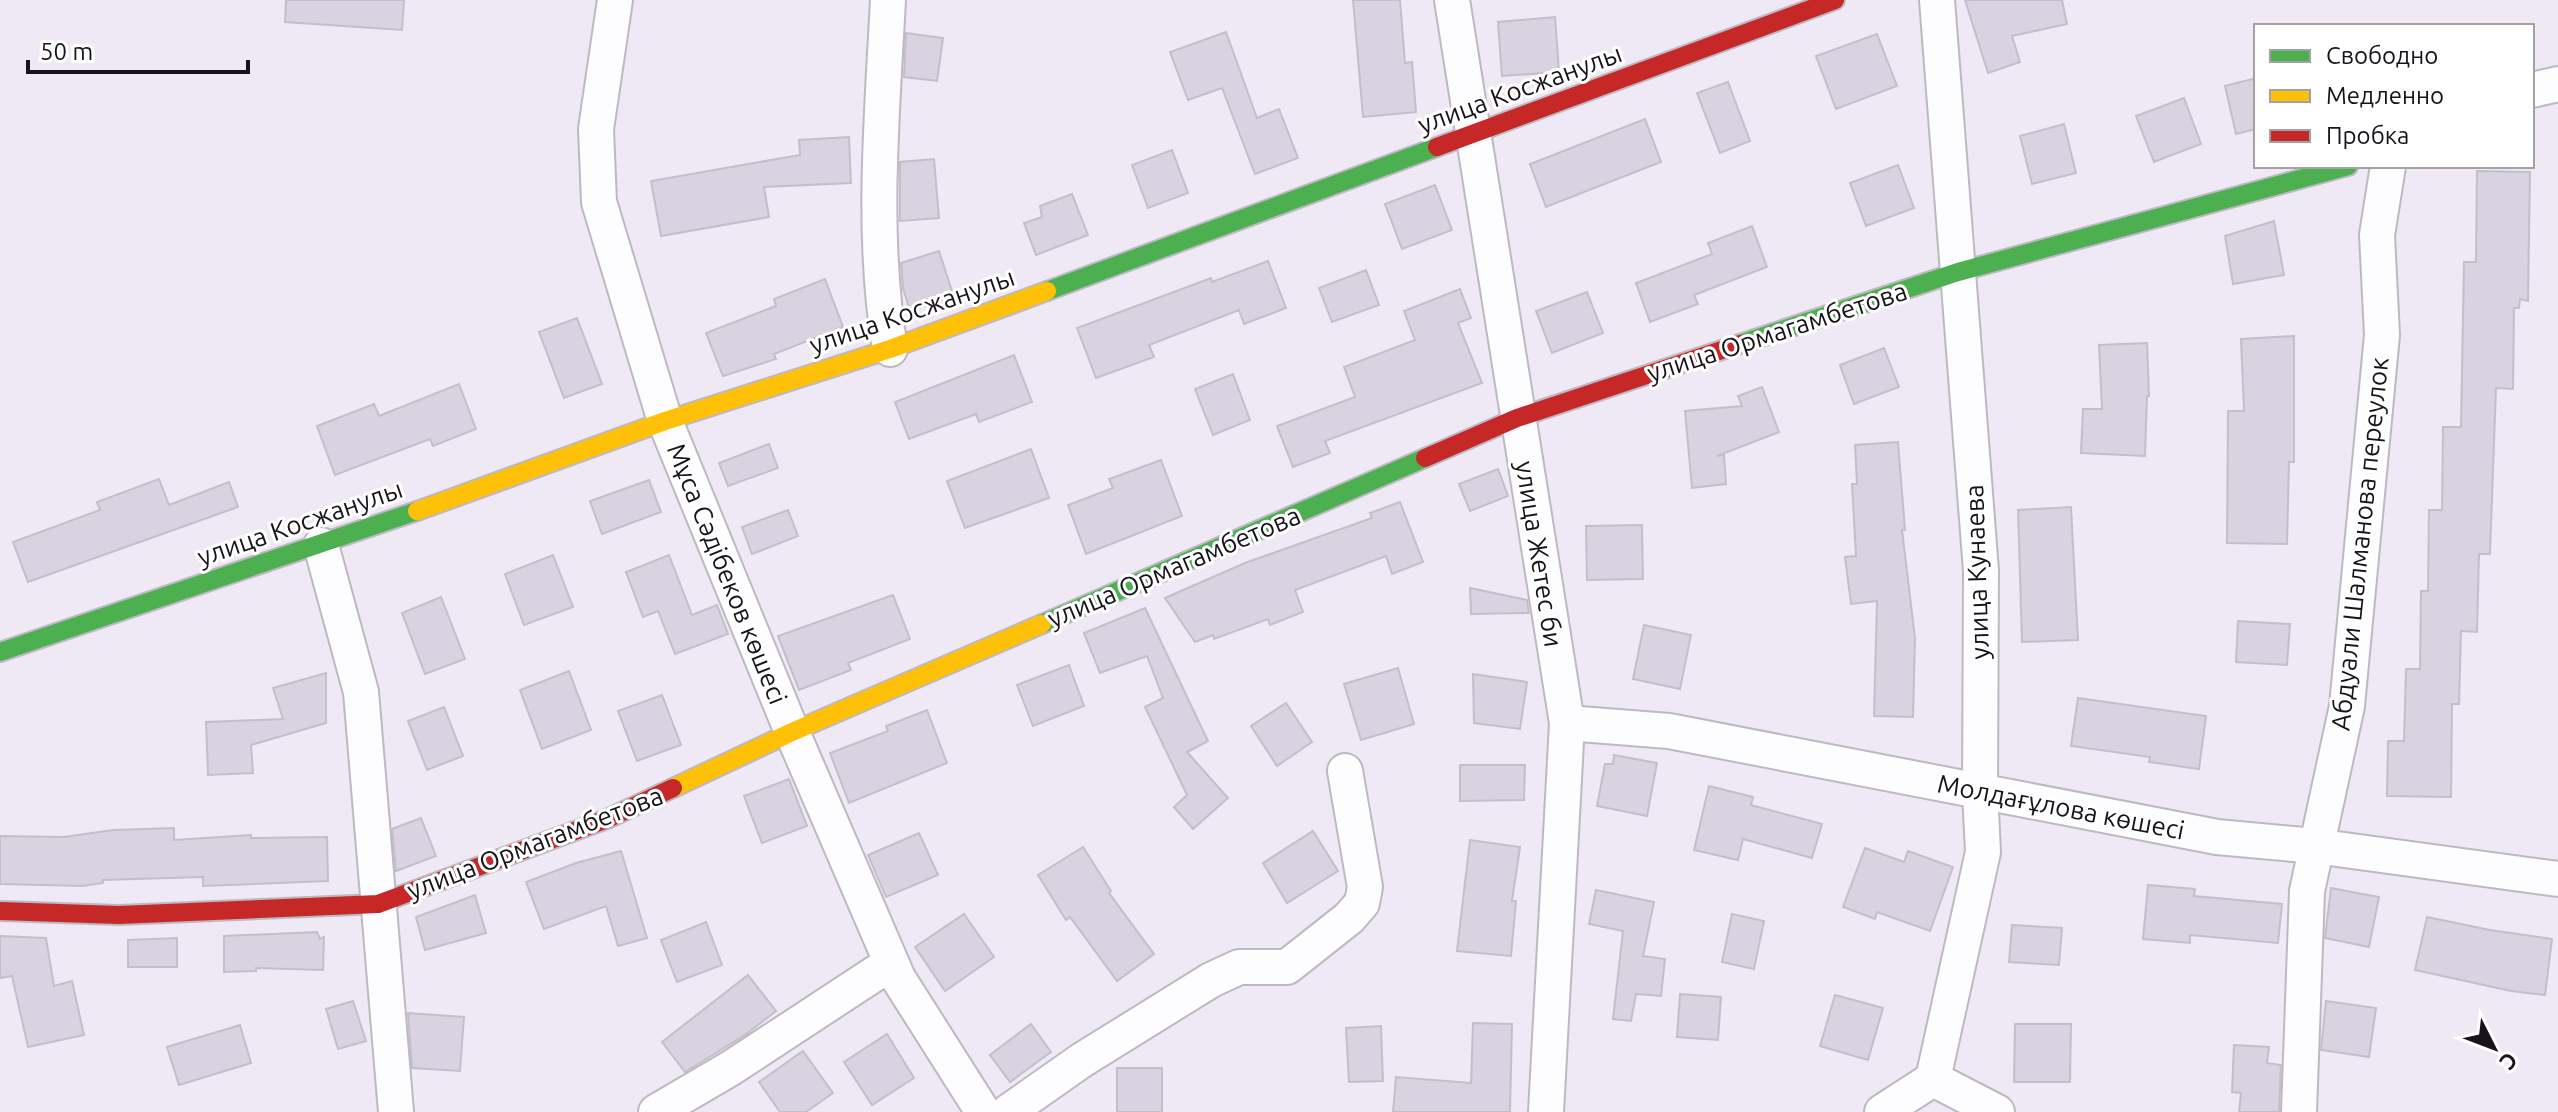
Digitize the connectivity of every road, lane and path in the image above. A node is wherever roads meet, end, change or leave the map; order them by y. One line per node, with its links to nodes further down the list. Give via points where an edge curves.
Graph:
1 (615, 0): 14 (street, Мұса Сәдібеков көшесі, via 596,129 599,202)
2 (888, 0): 12 (street, via 880,156 883,303)
3 (1452, 0): 8 (street, улица Жетес би)
4 (1835, 0): 8 (street, улица Косжанулы)
5 (1937, 0): 11 (street, улица Кунаева)
6 (2558, 84): 7 (street)
7 (2534, 90)
8 (1472, 135): 12 (street, улица Косжанулы); 13 (street, улица Жетес би)
9 (2341, 168): 11 (street, улица Ормагамбетова)
10 (2388, 168): 21 (street, Абдуали Шалманова переулок, via 2377,235 2382,335 2347,706)
11 (1958, 272): 13 (street, улица Ормагамбетова); 20 (street, улица Кунаева, via 1981,571)
12 (890, 349): 14 (street, улица Косжанулы)
13 (1517, 418): 17 (street, улица Жетес би); 18 (street, улица Ормагамбетова)
14 (665, 421): 15 (street, улица Косжанулы); 18 (street, Мұса Сәдібеков көшесі)
15 (321, 545): 16 (street, улица Косжанулы); 23 (street, via 361,692)
16 (0, 652)
17 (1567, 723): 20 (street, Молдағұлова көшесі, via 1669,731); 31 (street, улица Жетес би)
18 (792, 732): 23 (street, улица Ормагамбетова, via 607,819); 25 (street, Мұса Сәдібеков көшесі)
19 (1345, 771): 30 (street, via 1365,887 1362,903 1349,918 1287,967 1239,967 1211,980)
20 (1980, 792): 21 (street, Молдағұлова көшесі, via 2217,837); 26 (street, улица Кунаева, via 1983,852)
21 (2315, 846): 22 (street, Молдағұлова көшесі); 34 (street, Абдуали Шалманова переулок, via 2307,891)
22 (2558, 879)
23 (378, 904): 24 (street, улица Ормагамбетова, via 119,915); 27 (street)
24 (0, 911)
25 (891, 963): 28 (street); 29 (street, Мұса Сәдібеков көшесі)
26 (1933, 1079): 32 (street); 33 (street)
27 (396, 1112)
28 (656, 1112)
29 (983, 1112)
30 (1008, 1112)
31 (1546, 1112)
32 (1882, 1112)
33 (1997, 1112)
34 (2299, 1112)

